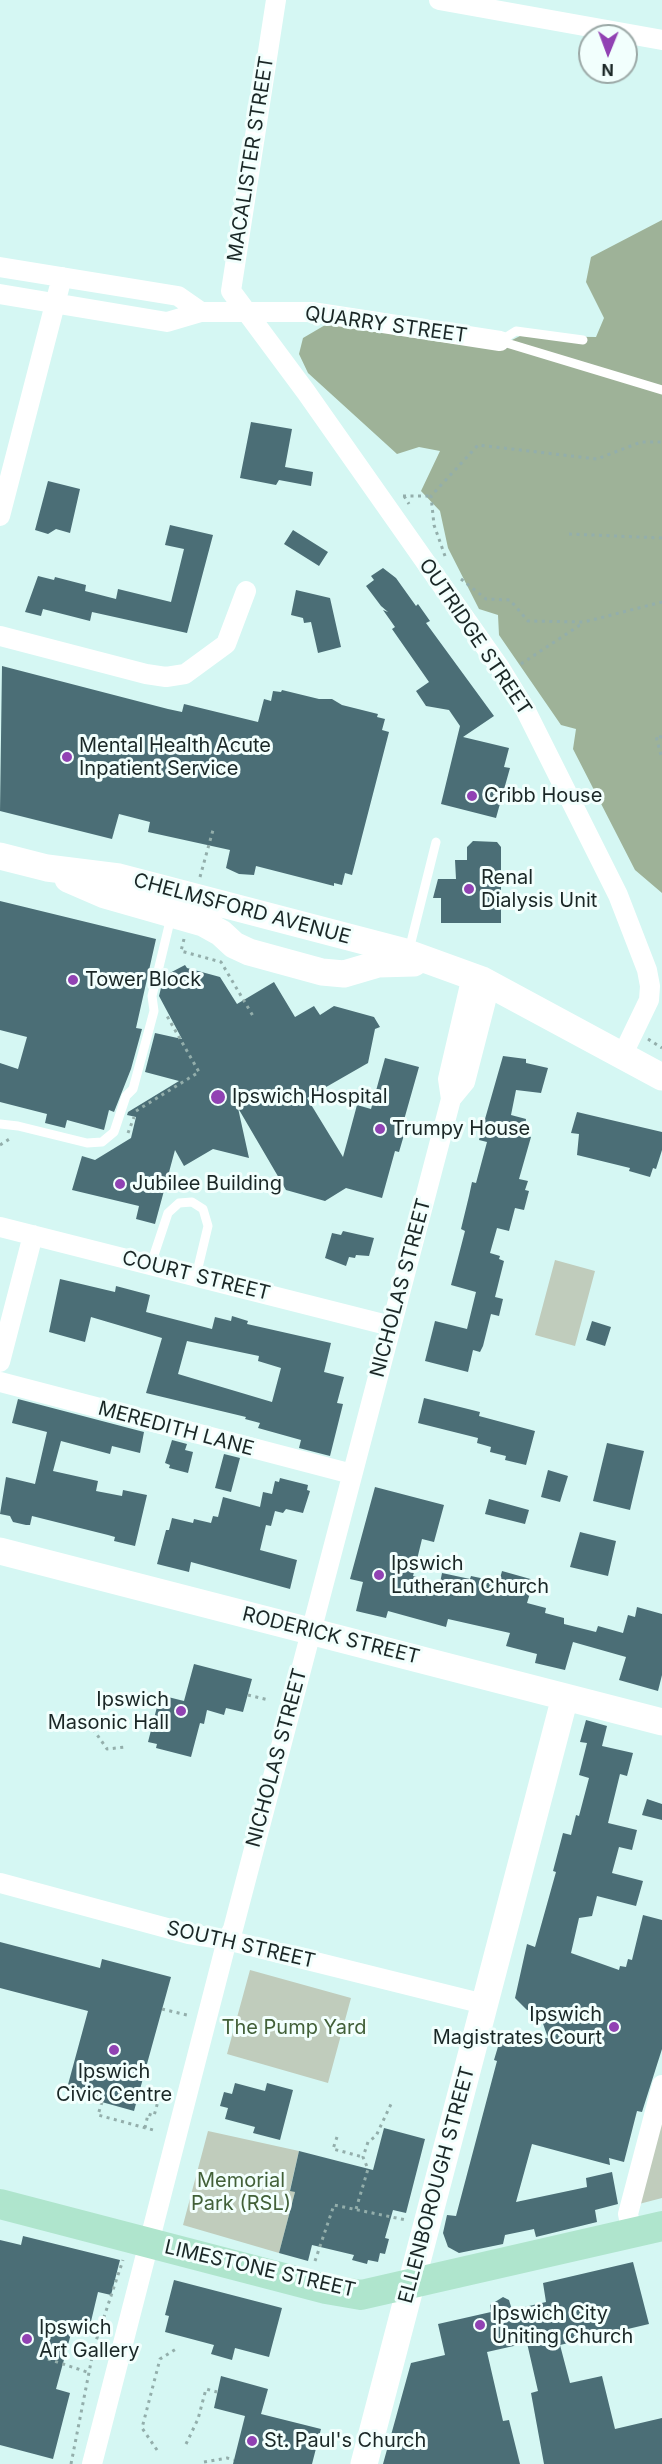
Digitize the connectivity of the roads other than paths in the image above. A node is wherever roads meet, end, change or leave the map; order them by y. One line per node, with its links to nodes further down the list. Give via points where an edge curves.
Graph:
1 (276, 0): 9 (street, MACALISTER STREET, via 231,291)
2 (439, 0): 3 (street)
3 (662, 40)
4 (0, 267): 5 (street, QUARRY STREET)
5 (62, 278): 7 (street); 8 (street, QUARRY STREET, via 178,297)
6 (0, 294): 7 (street, QUARRY STREET)
7 (56, 304): 8 (street, QUARRY STREET, via 167,322); 13 (street)
8 (201, 312): 9 (street, QUARRY STREET)
9 (247, 313): 11 (street, QUARRY STREET, via 312,312); 27 (street, OUTRIDGE STREET, via 513,688 618,894 650,986 647,1006)
10 (583, 340): 11 (lane, via 516,331)
11 (500, 341): 12 (lane)
12 (662, 390)
13 (0, 516)
14 (246, 591): 15 (street, via 226,644 185,674 146,675)
15 (0, 636)
16 (436, 842): 23 (lane)
17 (0, 856): 18 (street, CHELMSFORD AVENUE)
18 (53, 869): 19 (street, CHELMSFORD AVENUE, via 119,877); 20 (street, CHELMSFORD AVENUE, via 95,891)
19 (234, 907): 21 (street, CHELMSFORD AVENUE); 22 (street, via 226,921)
20 (172, 914): 22 (street, CHELMSFORD AVENUE, via 212,927); 29 (lane, via 152,996 154,1011 133,1089 126,1096 114,1132 102,1142 83,1143)
21 (332, 933): 23 (street, CHELMSFORD AVENUE); 25 (street, via 351,954 350,965)
22 (231, 942): 25 (street, CHELMSFORD AVENUE, via 249,952)
23 (408, 954): 24 (street, CHELMSFORD AVENUE)
24 (433, 963): 25 (street, CHELMSFORD AVENUE, via 378,964); 26 (street, CHELMSFORD AVENUE)
25 (341, 974)
26 (481, 981): 27 (street, CHELMSFORD AVENUE); 34 (street, NICHOLAS STREET, via 447,1082 451,1099)
27 (622, 1056): 28 (street, CHELMSFORD AVENUE)
28 (662, 1077)
29 (0, 1124)
30 (0, 1227): 31 (street, COURT STREET)
31 (33, 1235): 32 (street, COURT STREET); 35 (street)
32 (151, 1263): 33 (street, COURT STREET); 33 (lane, via 165,1217 177,1204 192,1202 203,1209 208,1226)
33 (196, 1276): 34 (street, COURT STREET)
34 (391, 1326): 37 (street, NICHOLAS STREET)
35 (0, 1362)
36 (0, 1382): 37 (street, MEREDITH LANE)
37 (352, 1474): 39 (street, NICHOLAS STREET)
38 (0, 1551): 39 (street, RODERICK STREET)
39 (311, 1631): 40 (street, RODERICK STREET); 43 (street, NICHOLAS STREET)
40 (565, 1698): 41 (street, RODERICK STREET); 44 (street, ELLENBOROUGH STREET)
41 (662, 1722)
42 (0, 1883): 43 (street, SOUTH STREET, via 189,1934)
43 (227, 1940): 44 (street, SOUTH STREET); 49 (street, NICHOLAS STREET)
44 (484, 2004): 50 (street, ELLENBOROUGH STREET)
45 (662, 2085): 48 (street, via 628,2214)
46 (0, 2204): 49 (main road, LIMESTONE STREET)
47 (662, 2226): 48 (main road, LIMESTONE STREET)
48 (632, 2233): 50 (main road, LIMESTONE STREET)
49 (136, 2249): 50 (main road, LIMESTONE STREET, via 361,2295); 51 (street, NICHOLAS STREET)
50 (411, 2286): 52 (street, ELLENBOROUGH STREET)
51 (92, 2464)
52 (364, 2464)

